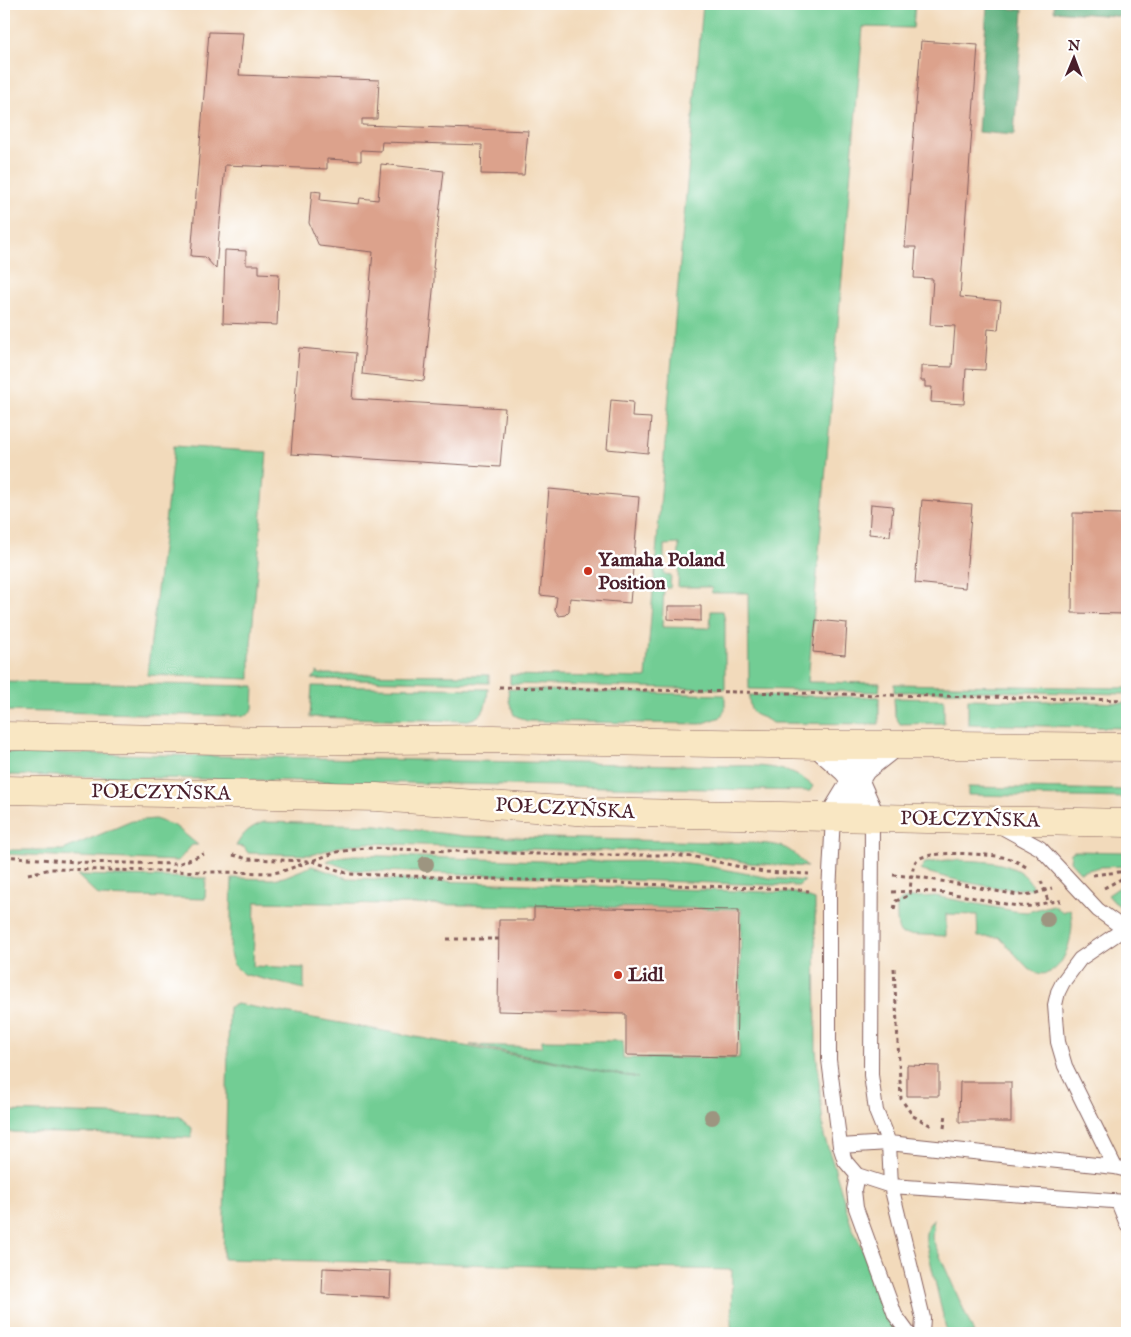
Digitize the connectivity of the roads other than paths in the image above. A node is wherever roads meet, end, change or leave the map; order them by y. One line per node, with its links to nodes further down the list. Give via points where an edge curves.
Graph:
1 (4, 736): 2 (main road)
2 (819, 745): 3 (main road); 5 (street)
3 (892, 745): 4 (main road); 5 (street, via 863,768)
4 (1127, 747)
5 (854, 780): 7 (street); 8 (street)
6 (4, 790): 7 (main road, POŁCZYŃSKA, via 376,797 590,812)
7 (833, 817): 8 (main road, POŁCZYŃSKA); 13 (lane, via 829,883 829,1060)
8 (872, 818): 9 (main road, POŁCZYŃSKA); 12 (lane, via 871,1075 876,1111)
9 (989, 821): 10 (main road, POŁCZYŃSKA); 11 (lane, via 1040,848 1098,910)
10 (1127, 823)
11 (1126, 930): 14 (lane, via 1080,959 1063,982 1055,1005 1058,1042 1065,1066)
12 (889, 1143): 13 (lane); 14 (lane); 16 (lane)
13 (840, 1146): 15 (lane, via 845,1160)
14 (1121, 1168)
15 (857, 1175): 16 (lane); 19 (lane, via 854,1190 856,1208 895,1315)
16 (891, 1186): 17 (lane); 20 (lane, via 923,1318)
17 (1123, 1202): 18 (lane)
18 (1127, 1224)
19 (908, 1333)
20 (922, 1333)

